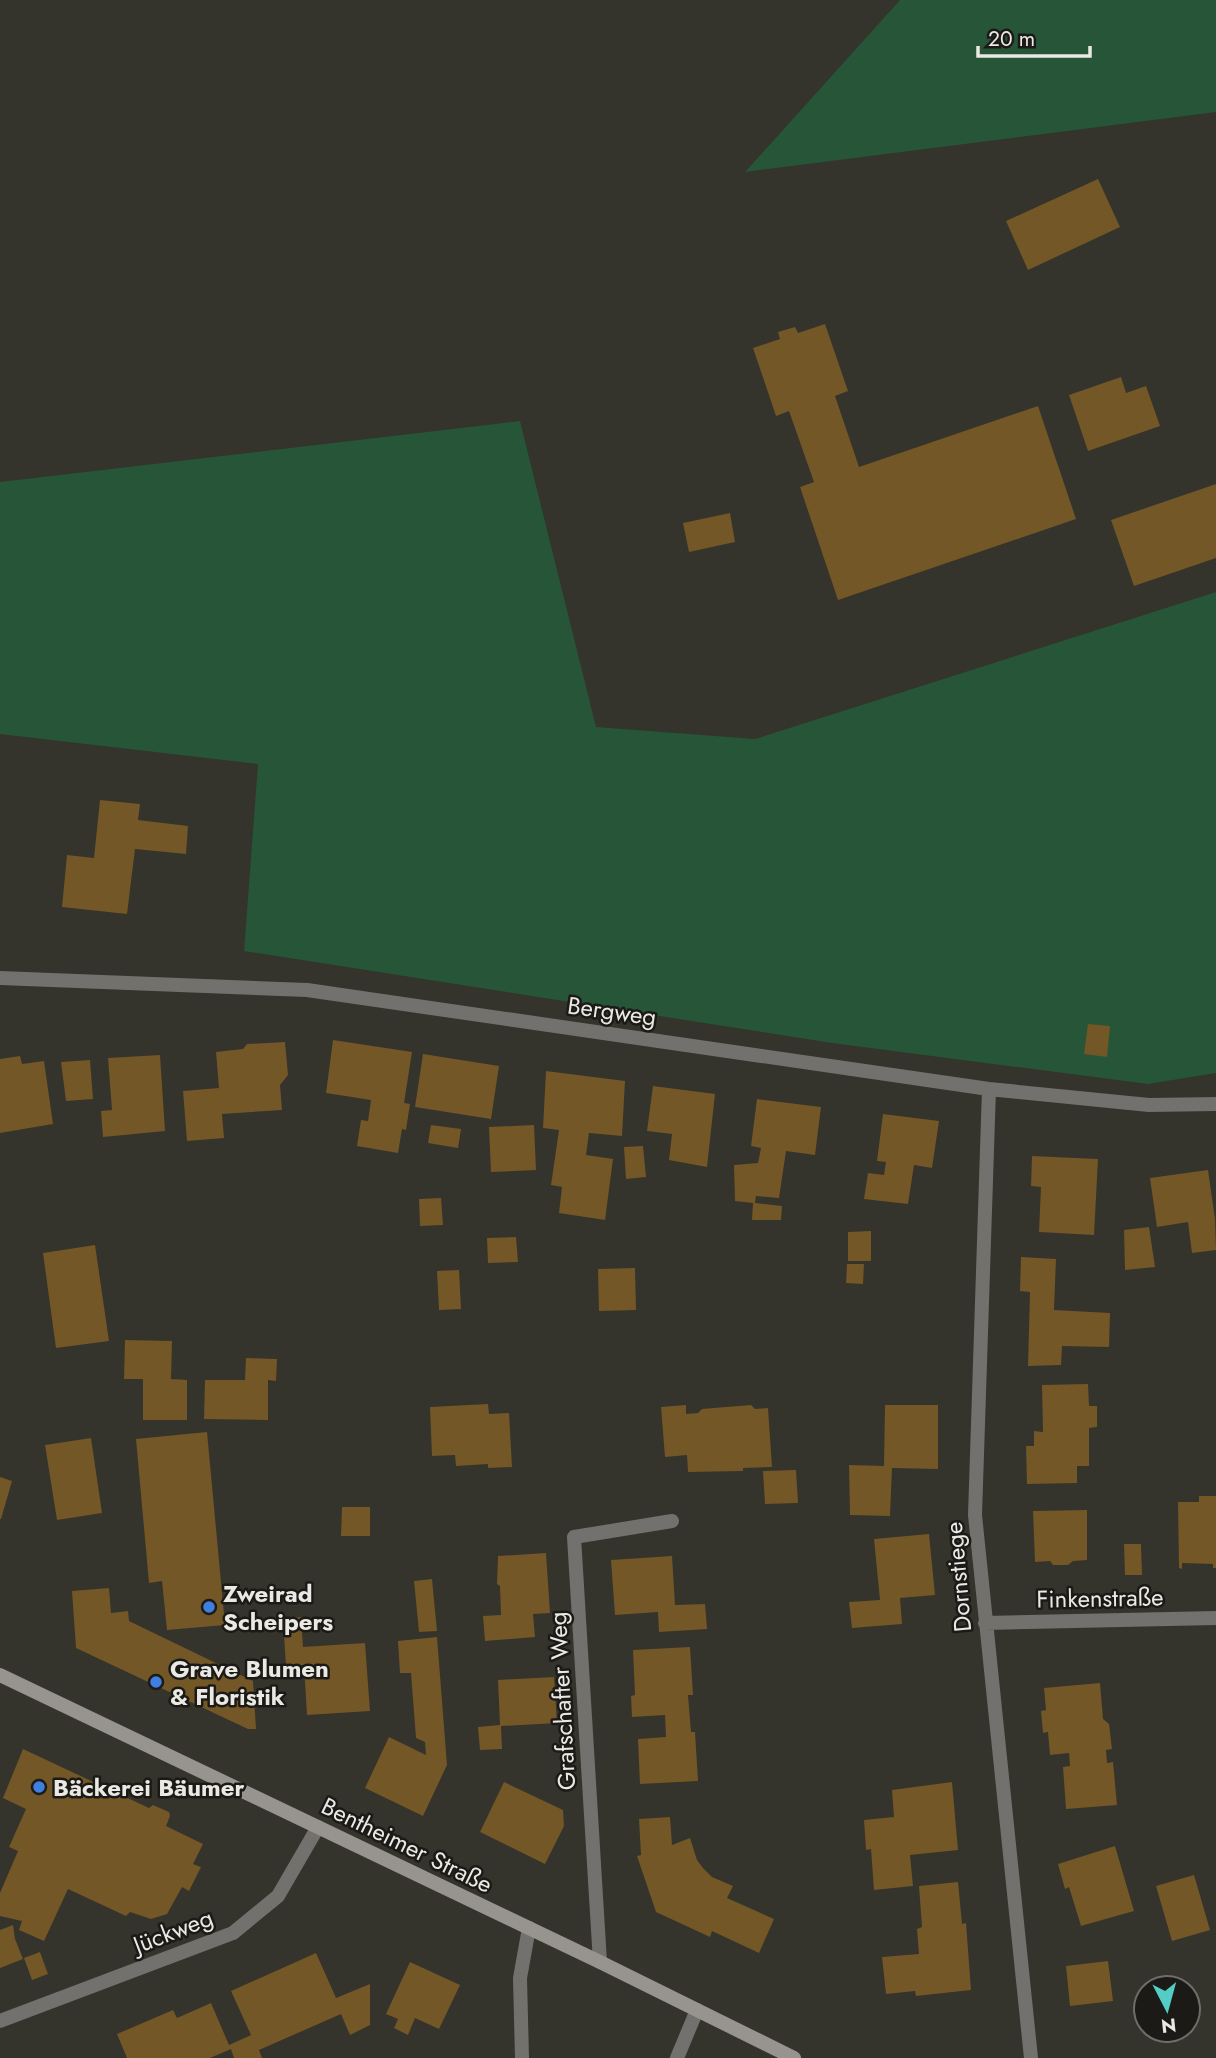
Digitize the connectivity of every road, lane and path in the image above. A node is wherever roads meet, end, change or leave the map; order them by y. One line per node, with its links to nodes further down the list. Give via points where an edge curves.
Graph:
1 (0, 978): 2 (street, Bergweg, via 307,990)
2 (989, 1089): 3 (street, Bergweg, via 1149,1105); 6 (street, Dornstiege, via 975,1515)
3 (1216, 1104)
4 (672, 1521): 10 (street, Grafschafter Weg, via 575,1537)
5 (1216, 1618): 6 (street, Finkenstraße)
6 (985, 1623): 16 (street, Dornstiege)
7 (0, 1675): 8 (main road, Bentheimer Straße)
8 (318, 1827): 9 (main road, Bentheimer Straße); 12 (street, Jückweg, via 278,1896 233,1933)
9 (529, 1928): 10 (main road, Bentheimer Straße); 13 (street, via 520,1978)
10 (600, 1962): 11 (main road, Bentheimer Straße)
11 (696, 2010): 14 (street); 15 (main road, Bentheimer Straße)
12 (0, 2021)
13 (522, 2058)
14 (677, 2058)
15 (794, 2058)
16 (1031, 2058)

